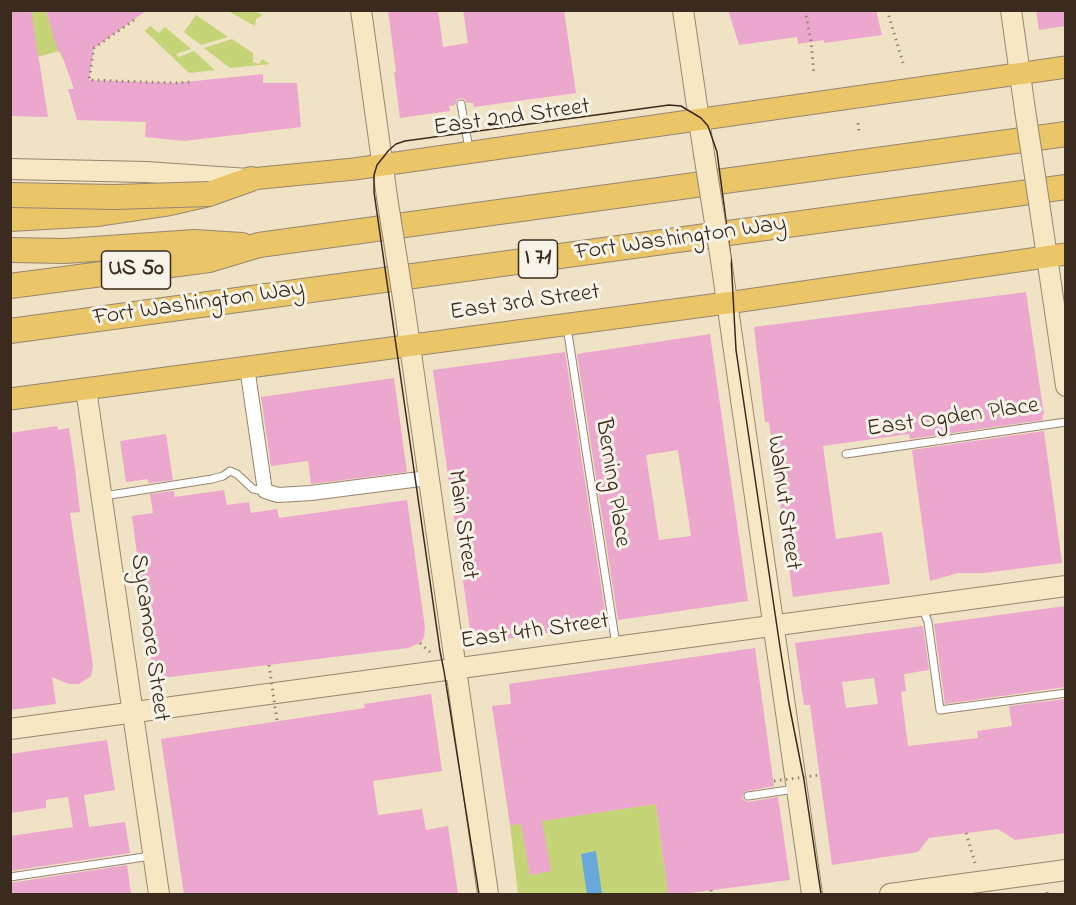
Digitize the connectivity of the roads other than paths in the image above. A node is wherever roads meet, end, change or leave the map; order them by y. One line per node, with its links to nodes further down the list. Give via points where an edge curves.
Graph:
1 (361, 10): 10 (street, Main Street)
2 (682, 10): 7 (street, Walnut Street)
3 (1011, 10): 5 (street)
4 (1065, 67): 5 (main road, East 2nd Street)
5 (1019, 74): 7 (main road, East 2nd Street); 19 (street, bridge, via 1041,216)
6 (461, 104): 9 (lane)
7 (698, 118): 9 (main road, East 2nd Street); 21 (street, Walnut Street, bridge)
8 (1065, 134): 17 (highway, I 71)
9 (470, 151): 10 (main road, East 2nd Street)
10 (382, 164): 12 (main road, East 2nd Street); 24 (street, Main Street, bridge)
11 (10, 169): 12 (street, East 2nd Street)
12 (251, 179): 14 (highway)
13 (1065, 187): 23 (highway, Fort Washington Way / I 71)
14 (209, 194): 15 (highway, bridge); 16 (highway, bridge, via 98,214)
15 (10, 195)
16 (10, 219)
17 (259, 246): 18 (highway, I 71, via 194,242 65,251); 20 (highway, US 50, via 209,260)
18 (10, 250)
19 (1056, 255): 21 (main road, East 3rd Street); 26 (street)
20 (10, 286)
21 (728, 303): 22 (main road, East 3rd Street); 36 (street, Walnut Street)
22 (567, 325): 24 (main road, East 3rd Street); 37 (lane, Berning Place)
23 (10, 331)
24 (410, 345): 25 (main road, East 3rd Street); 31 (street, Main Street)
25 (247, 367): 27 (main road, East 3rd Street); 32 (street)
26 (1065, 386)
27 (86, 388): 28 (main road, East 3rd Street); 33 (street, Sycamore Street)
28 (10, 399)
29 (1065, 422): 30 (lane, East Ogden Place)
30 (846, 454)
31 (428, 478): 32 (street, via 311,493); 38 (street, Main Street)
32 (265, 492): 33 (lane, via 253,489 230,471 212,479)
33 (102, 496): 40 (street, Sycamore Street)
34 (1065, 586): 35 (street, East 4th Street)
35 (922, 607): 36 (street, East 4th Street); 39 (lane, via 928,622 940,710)
36 (774, 626): 37 (street, East 4th Street); 42 (street, Walnut Street)
37 (616, 647): 38 (street, East 4th Street)
38 (456, 669): 40 (street, East 4th Street); 48 (street, Main Street)
39 (1065, 693)
40 (133, 713): 41 (street, East 4th Street); 44 (street, Sycamore Street)
41 (10, 729)
42 (797, 789): 43 (lane); 49 (street, Walnut Street)
43 (748, 796)
44 (154, 855): 46 (lane); 47 (street, Sycamore Street)
45 (1065, 870): 50 (street)
46 (10, 877)
47 (159, 894)
48 (488, 894)
49 (812, 894)
50 (890, 894)

